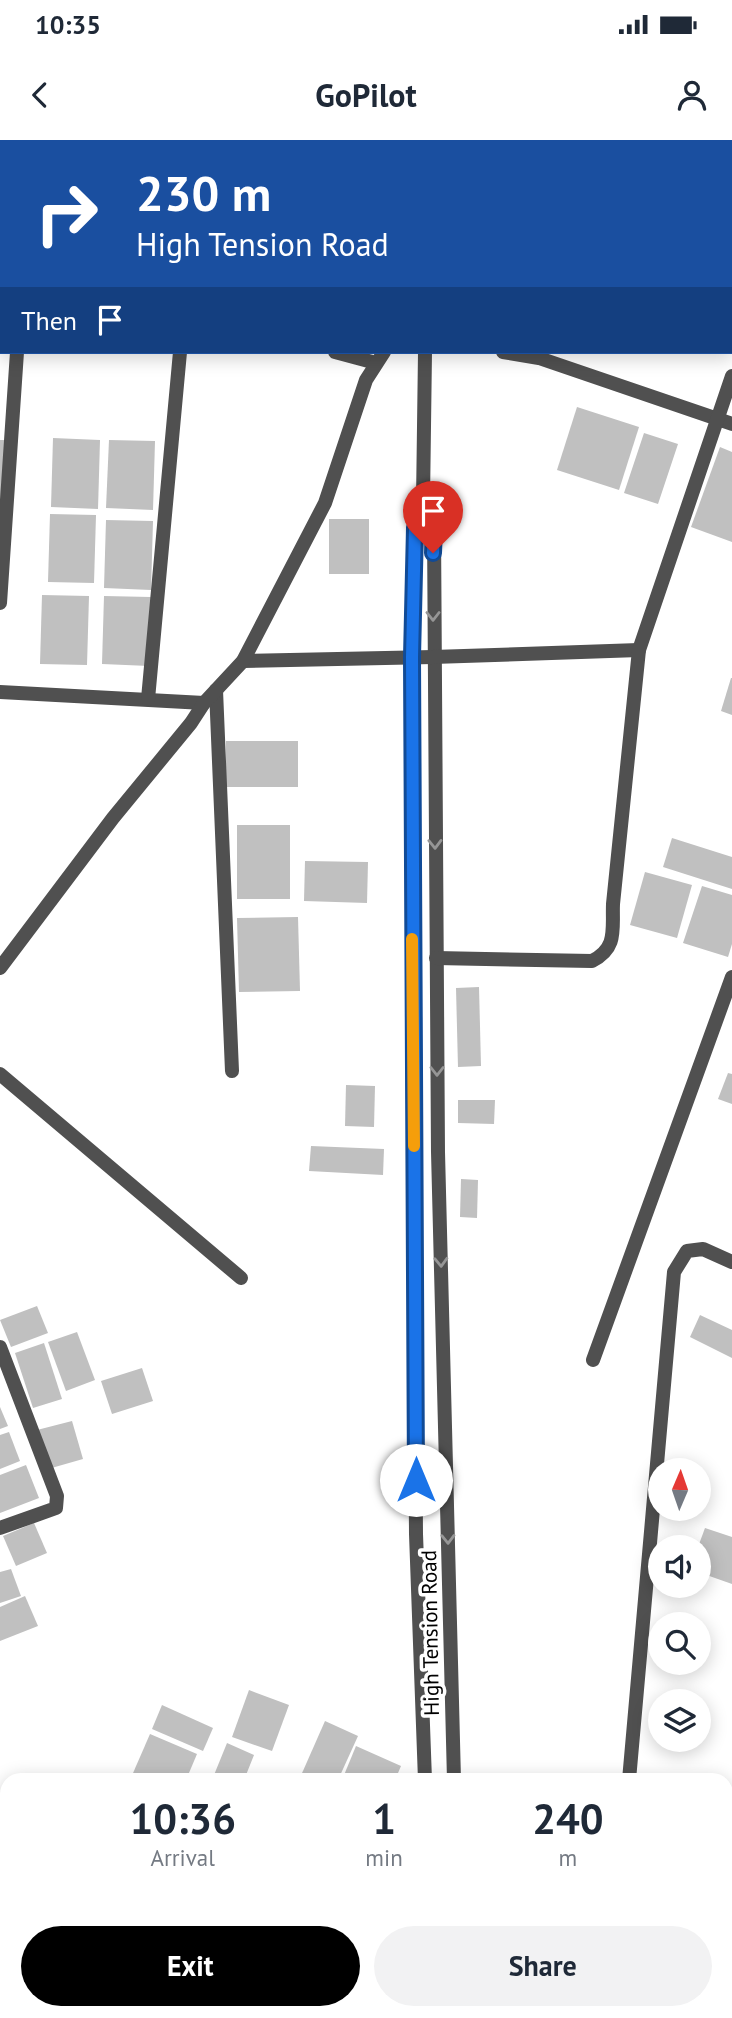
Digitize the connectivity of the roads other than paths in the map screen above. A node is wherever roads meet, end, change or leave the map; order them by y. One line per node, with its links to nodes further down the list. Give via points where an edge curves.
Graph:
1 (17, 354): 11 (street)
2 (180, 354): 18 (street)
3 (350, 354): 6 (street)
4 (425, 354): 10 (street)
5 (540, 355): 8 (street)
6 (380, 358): 15 (street, via 366,380 325,503)
7 (732, 376): 8 (street)
8 (716, 418): 9 (street); 12 (street)
9 (732, 424)
10 (424, 501): 13 (street, High Tension Road, via 415,528); 14 (street, High Tension Road, one-way to 14, via 434,527)
11 (0, 603)
12 (639, 650): 14 (street); 20 (street, via 612,944 592,961)
13 (412, 657): 14 (street); 15 (street); 30 (street, High Tension Road, via 416,1521)
14 (433, 657): 20 (street, High Tension Road, one-way to 20)
15 (243, 661): 16 (street)
16 (216, 690): 19 (street); 23 (street)
17 (0, 692): 18 (street)
18 (148, 699): 19 (street)
19 (204, 703): 21 (street)
20 (436, 958): 31 (street, High Tension Road, one-way to 31)
21 (0, 968)
22 (732, 977): 28 (street)
23 (232, 1071)
24 (0, 1074): 26 (street)
25 (732, 1262): 32 (street, via 703,1249 687,1251 674,1272)
26 (241, 1278)
27 (0, 1347): 29 (street, via 57,1496 56,1508)
28 (593, 1360)
29 (0, 1528)
30 (425, 1773)
31 (454, 1773)
32 (630, 1773)

